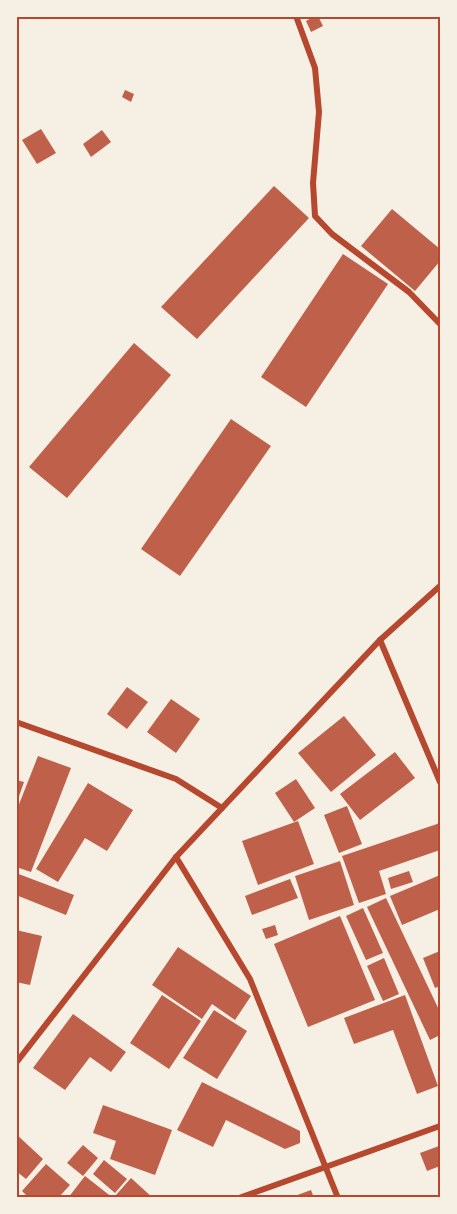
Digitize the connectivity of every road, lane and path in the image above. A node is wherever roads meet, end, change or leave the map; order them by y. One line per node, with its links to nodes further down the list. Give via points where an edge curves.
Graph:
1 (296, 16): 2 (street, via 315,68 319,112 313,183 315,216 332,234 409,292)
2 (441, 324)
3 (441, 586): 4 (street)
4 (380, 640): 6 (street); 7 (street)
5 (16, 722): 7 (street, via 176,779)
6 (441, 782)
7 (222, 808): 8 (street)
8 (176, 856): 9 (street); 11 (street, via 250,980)
9 (16, 1063)
10 (441, 1126): 11 (street)
11 (326, 1167): 12 (street); 13 (street)
12 (239, 1197)
13 (338, 1197)

